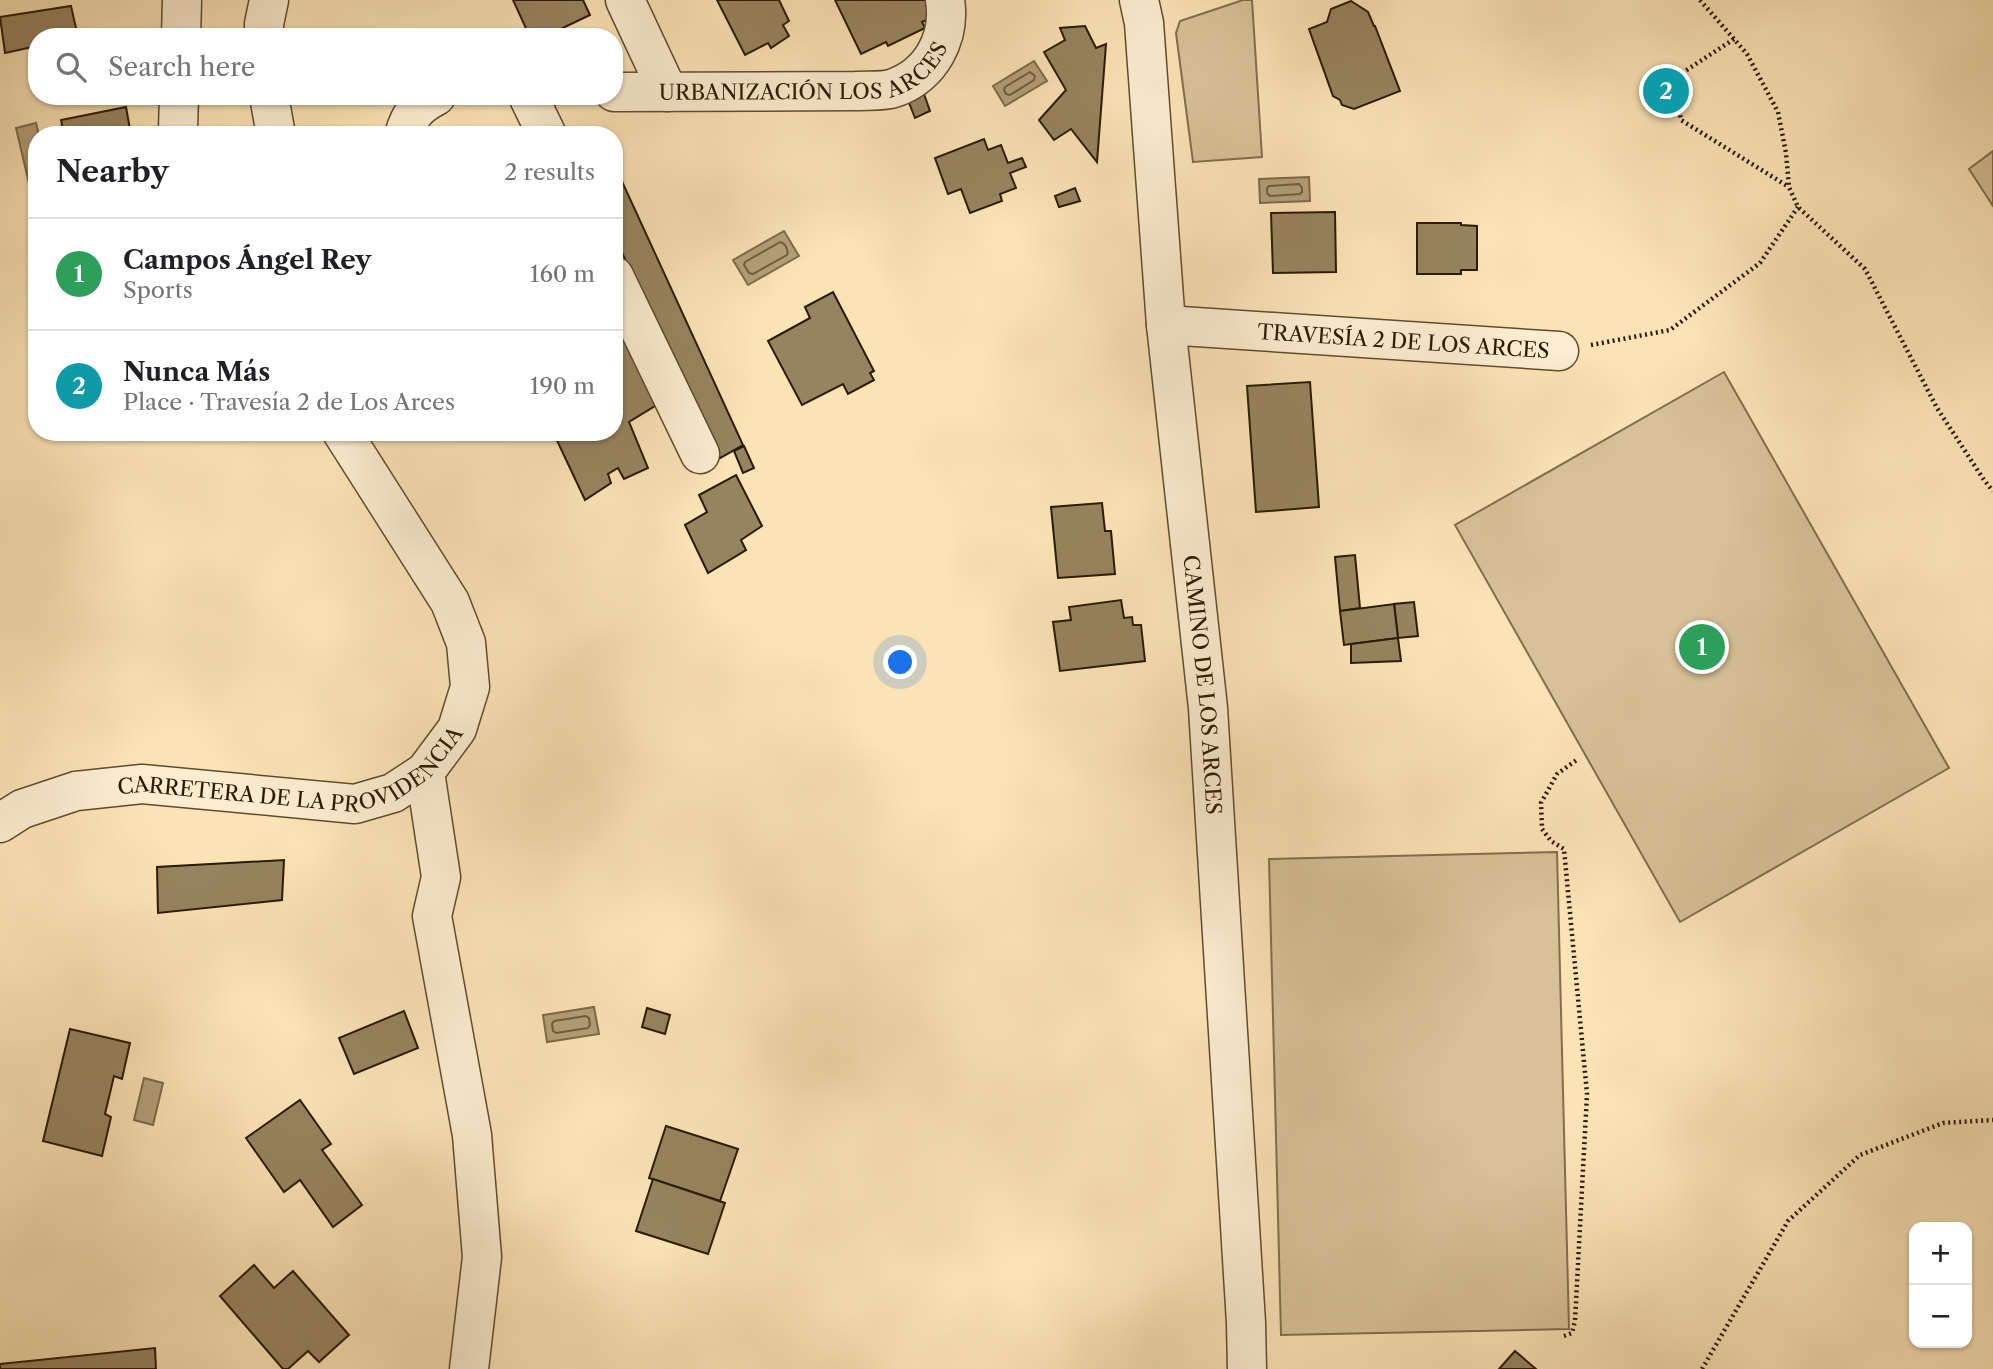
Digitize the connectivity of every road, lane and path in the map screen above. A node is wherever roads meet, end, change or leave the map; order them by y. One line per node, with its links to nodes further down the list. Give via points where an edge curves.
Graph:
1 (182, 0): 7 (street)
2 (269, 0): 8 (street)
3 (625, 0): 11 (street)
4 (945, 0): 11 (street, URBANIZACIÓN LOS ARCES, via 943,35 934,59 893,89)
5 (1139, 0): 23 (street, CAMINO DE LOS ARCES)
6 (1700, 0): 9 (path)
7 (181, 28)
8 (264, 28)
9 (1734, 39): 20 (path, via 1778,112); 20 (path, via 1673,79 1681,120)
10 (623, 92): 11 (street, URBANIZACIÓN LOS ARCES)
11 (668, 92)
12 (179, 105): 16 (street)
13 (271, 105): 17 (street)
14 (419, 105): 18 (street)
15 (532, 105): 19 (street)
16 (178, 126)
17 (274, 126)
18 (406, 126)
19 (543, 126)
20 (1789, 187): 21 (path)
21 (1798, 207): 24 (path, TRAVESÍA 2 DE LOS ARCES, via 1760,263 1670,330); 27 (path, via 1865,269 1937,408)
22 (623, 295): 26 (street)
23 (1167, 325): 24 (street, TRAVESÍA 2 DE LOS ARCES); 34 (street, CAMINO DE LOS ARCES, via 1208,708)
24 (1559, 351)
25 (348, 441): 29 (street, CARRETERA DE LA PROVIDENCIA, via 450,602 466,643 470,687 457,729)
26 (700, 454)
27 (1993, 491)
28 (1578, 759): 32 (path, via 1557,774 1541,803 1542,830 1564,849 1587,1094 1575,1321 1572,1333)
29 (425, 772): 30 (street, CARRETERA DE LA PROVIDENCIA, via 393,793 355,804 142,784 76,791 22,809); 33 (street, via 441,877 432,916 472,1135 482,1257)
30 (0, 824)
31 (1993, 1120): 35 (path, via 1943,1123 1860,1155 1788,1221)
32 (1564, 1336)
33 (469, 1369)
34 (1247, 1369)
35 (1702, 1369)

